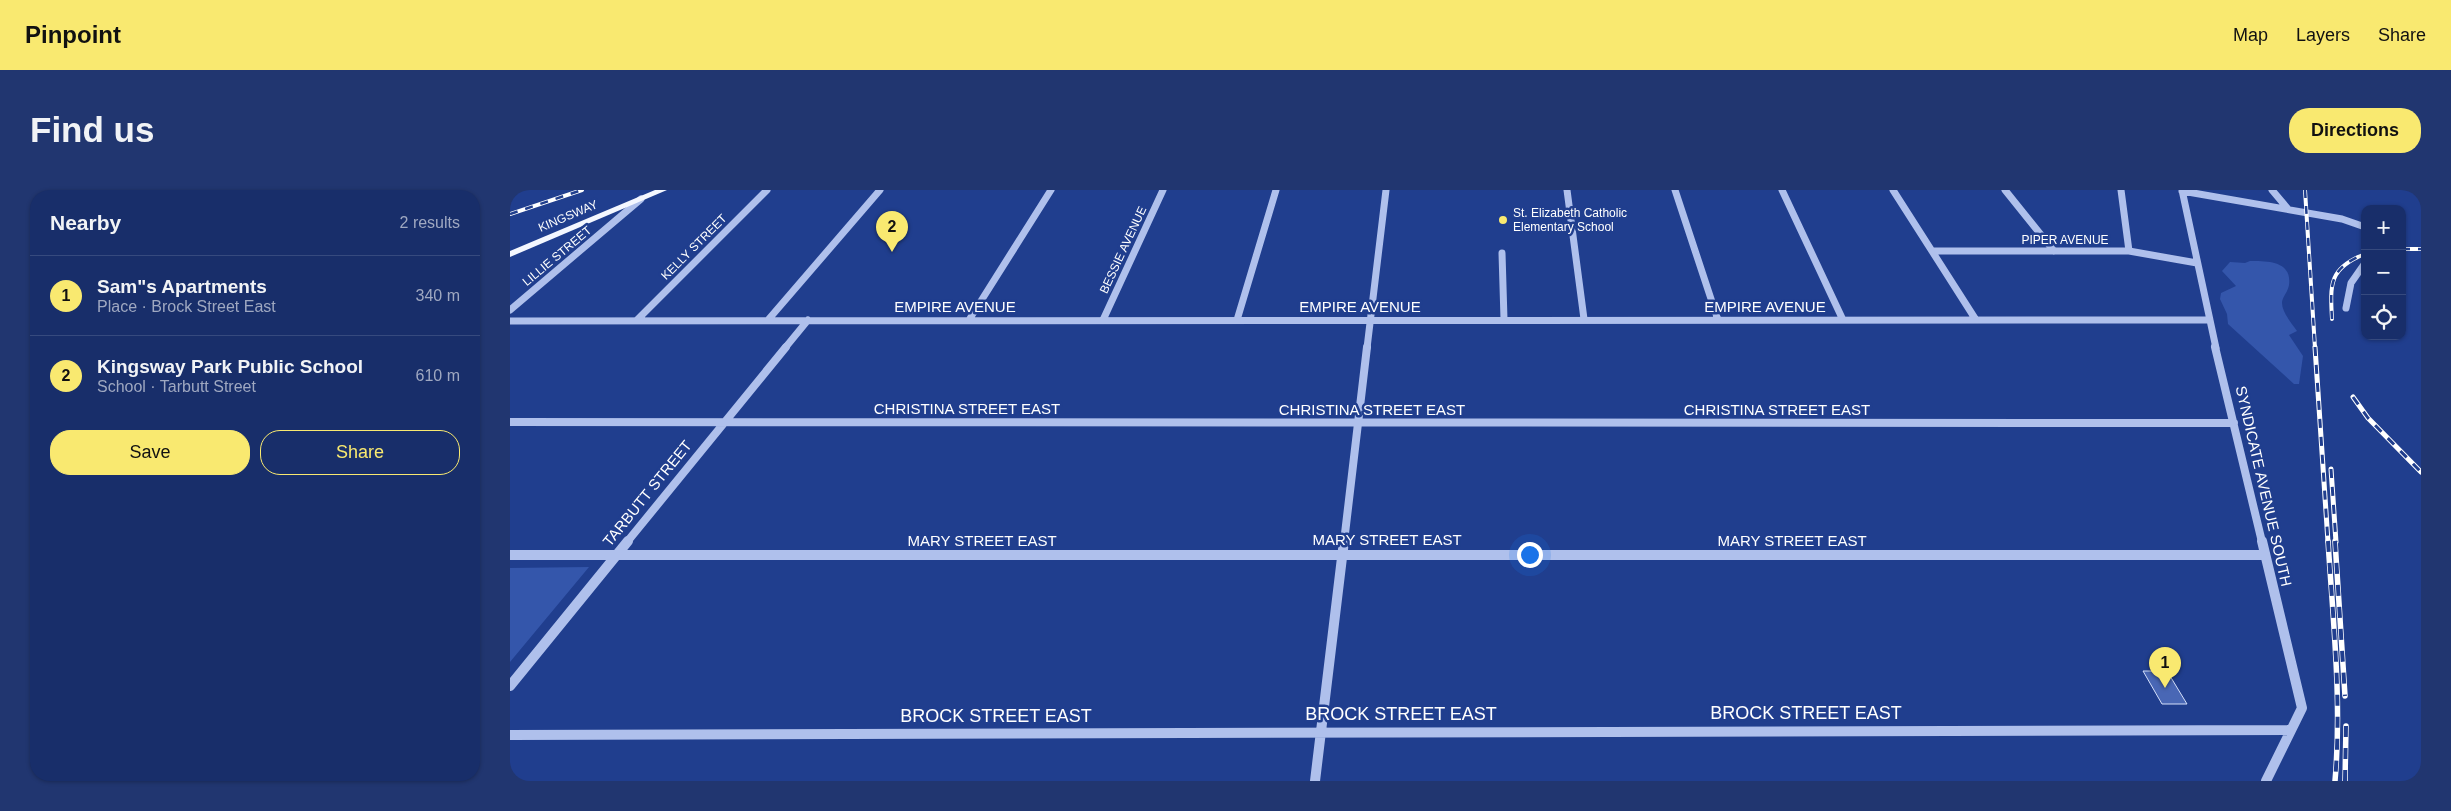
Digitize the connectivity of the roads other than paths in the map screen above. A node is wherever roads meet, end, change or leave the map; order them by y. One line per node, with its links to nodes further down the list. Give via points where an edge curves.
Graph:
1 (663, 190): 16 (main road, KINGSWAY)
2 (767, 190): 29 (street, KELLY STREET)
3 (880, 190): 30 (street)
4 (1051, 190): 32 (street)
5 (1163, 190): 33 (street, BESSIE AVENUE)
6 (1276, 190): 34 (street)
7 (1386, 190): 35 (street)
8 (1567, 190): 28 (street)
9 (1675, 190): 37 (street)
10 (1782, 190): 38 (street)
11 (1893, 190): 19 (street)
12 (2005, 190): 20 (street)
13 (2121, 190): 21 (street)
14 (2182, 190): 17 (street); 24 (street, SYNDICATE AVENUE SOUTH)
15 (2272, 190): 17 (street)
16 (641, 199): 23 (main road, KINGSWAY); 27 (street, LILLIE STREET)
17 (2288, 209): 18 (street)
18 (2361, 226)
19 (1933, 251): 20 (street, PIPER AVENUE); 39 (street)
20 (2054, 251): 21 (street, PIPER AVENUE)
21 (2129, 251): 24 (street, PIPER AVENUE)
22 (1502, 253): 36 (street)
23 (510, 254)
24 (2197, 263): 40 (street, SYNDICATE AVENUE SOUTH)
25 (2361, 269): 26 (street, via 2351,283)
26 (2346, 308)
27 (510, 310)
28 (1584, 319): 36 (street, EMPIRE AVENUE); 37 (street, EMPIRE AVENUE)
29 (637, 320): 30 (street, EMPIRE AVENUE); 41 (street, EMPIRE AVENUE)
30 (768, 320): 31 (street, EMPIRE AVENUE)
31 (808, 320): 32 (street, EMPIRE AVENUE); 42 (street, TARBUTT STREET)
32 (970, 320): 33 (street, EMPIRE AVENUE)
33 (1103, 320): 34 (street, EMPIRE AVENUE)
34 (1237, 320): 35 (street, EMPIRE AVENUE)
35 (1369, 320): 36 (street, EMPIRE AVENUE); 44 (street)
36 (1504, 320)
37 (1718, 320): 38 (street, EMPIRE AVENUE)
38 (1842, 320): 39 (street, EMPIRE AVENUE)
39 (1976, 320): 40 (street, EMPIRE AVENUE)
40 (2210, 320): 45 (street, SYNDICATE AVENUE SOUTH)
41 (510, 321)
42 (725, 421): 43 (street, CHRISTINA STREET EAST); 44 (street, CHRISTINA STREET EAST); 49 (street, TARBUTT STREET)
43 (510, 422)
44 (1358, 422): 45 (street, CHRISTINA STREET EAST); 46 (street)
45 (2234, 423): 48 (street, SYNDICATE AVENUE SOUTH)
46 (1342, 554): 48 (street, MARY STREET EAST); 49 (street, MARY STREET EAST); 52 (street)
47 (510, 555): 49 (street, MARY STREET EAST)
48 (2264, 555): 51 (street, SYNDICATE AVENUE SOUTH, via 2302,708)
49 (616, 556): 50 (street, TARBUTT STREET)
50 (510, 686)
51 (2291, 730): 52 (street, BROCK STREET EAST); 55 (street, SYNDICATE AVENUE SOUTH)
52 (1321, 731): 53 (street, BROCK STREET EAST); 54 (street)
53 (510, 735)
54 (1315, 781)
55 (2266, 781)

